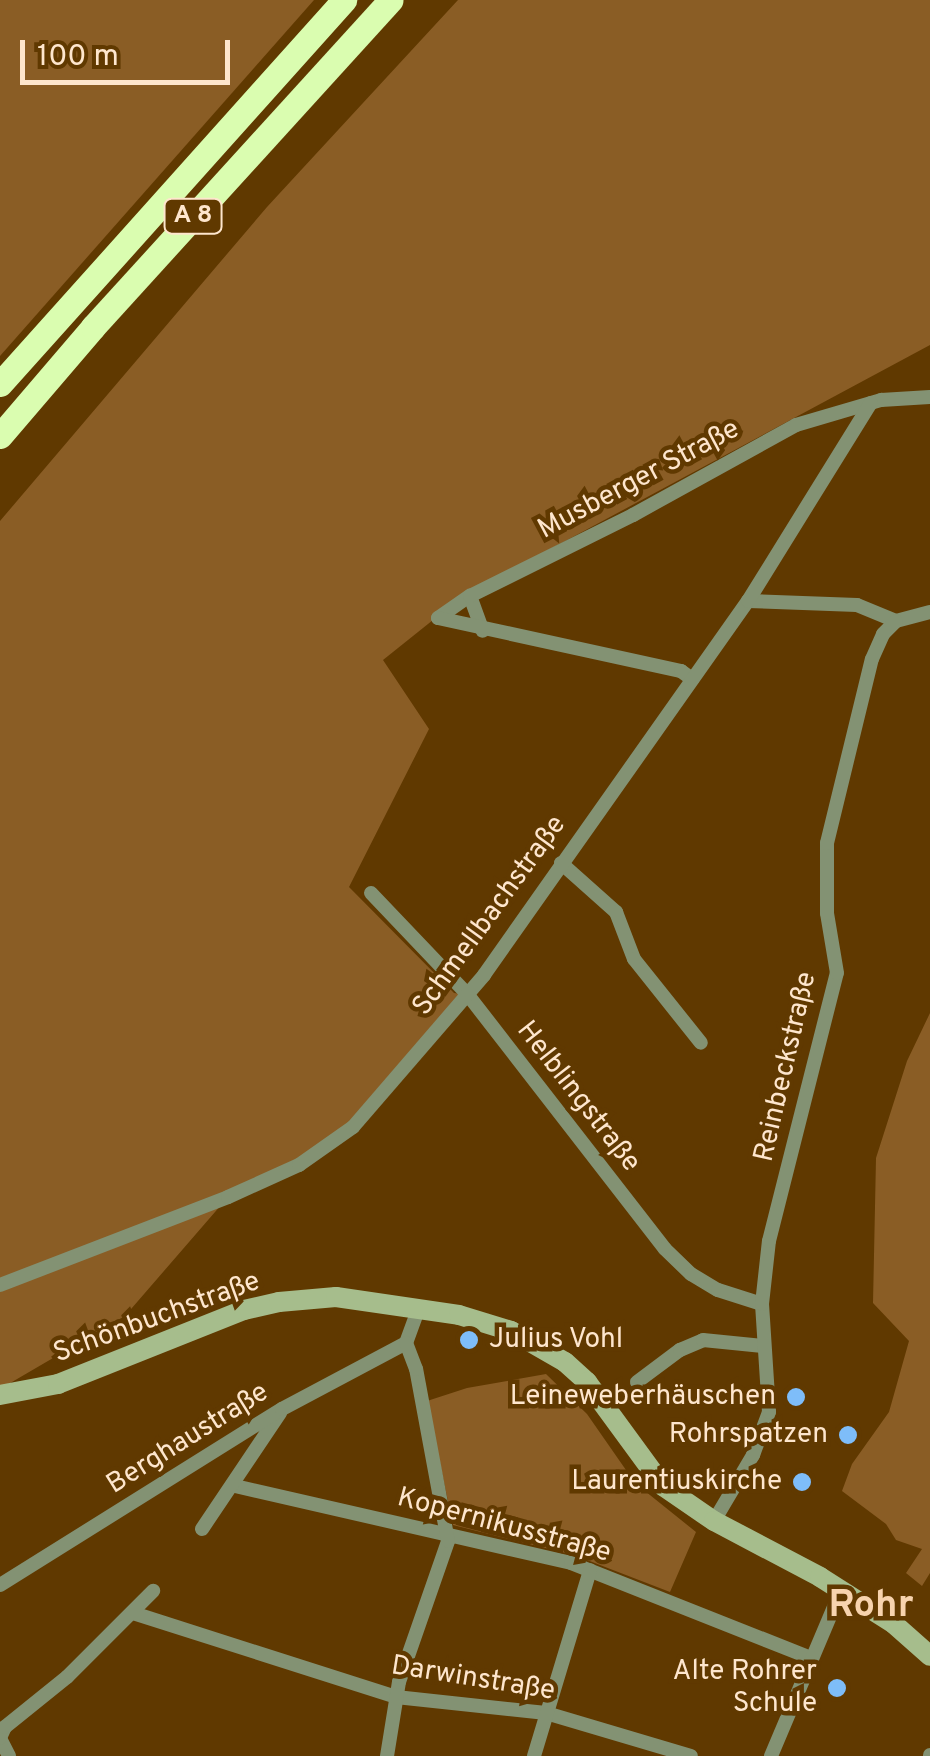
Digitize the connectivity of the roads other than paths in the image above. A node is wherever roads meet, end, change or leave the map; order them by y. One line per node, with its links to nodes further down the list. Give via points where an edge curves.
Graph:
1 (344, 0): 3 (highway, A 8)
2 (391, 0): 6 (highway, A 8)
3 (0, 384)
4 (930, 397): 5 (street, Musberger Straße)
5 (870, 403): 7 (street, Musberger Straße, via 796,425); 8 (street, Schmellbachstraße)
6 (0, 436)
7 (470, 596): 11 (street); 11 (street, Musberger Straße, via 438,618)
8 (748, 601): 10 (street, via 857,606); 12 (street, Schmellbachstraße)
9 (930, 612): 10 (street)
10 (896, 620): 18 (street, Reinbeckstraße, via 872,659 827,843 835,988 770,1241)
11 (482, 632): 12 (street)
12 (692, 678): 13 (street, Schmellbachstraße)
13 (561, 863): 15 (street, Schmellbachstraße); 16 (street, via 616,912 634,959)
14 (371, 894): 15 (street, Helblingstraße)
15 (468, 995): 17 (street, Schmellbachstraße, via 353,1127 298,1165); 18 (street, Helblingstraße, via 666,1249 718,1290)
16 (701, 1043)
17 (0, 1285)
18 (762, 1304): 21 (street, Reinbeckstraße)
19 (420, 1308): 20 (street); 23 (main road, Schönbuchstraße, via 336,1297 279,1302 58,1384); 26 (main road, Schönbuchstraße, via 510,1331 565,1362 664,1486)
20 (406, 1343): 24 (street, Berghaustraße); 28 (street)
21 (763, 1346): 22 (street, via 703,1340); 26 (street, Reinbeckstraße, via 768,1412 754,1455)
22 (636, 1382)
23 (0, 1395)
24 (282, 1410): 25 (street); 30 (street, Berghaustraße)
25 (235, 1486): 27 (street); 28 (street, Kopernikusstraße)
26 (714, 1521): 31 (main road, Schönbuchstraße)
27 (202, 1529)
28 (447, 1534): 29 (street, Kopernikusstraße); 36 (street)
29 (590, 1570): 35 (street, Kopernikusstraße); 37 (street)
30 (0, 1585)
31 (841, 1590): 34 (main road, Schönbuchstraße); 35 (street)
32 (152, 1591): 33 (street)
33 (133, 1613): 36 (street, Darwinstraße); 39 (street, via 6,1727 0,1738)
34 (930, 1656)
35 (809, 1657): 43 (street)
36 (396, 1696): 37 (street, Darwinstraße); 40 (street)
37 (546, 1713): 38 (street, Darwinstraße); 41 (street)
38 (671, 1753): 42 (street, Darwinstraße)
39 (10, 1756)
40 (387, 1756)
41 (534, 1756)
42 (691, 1756)
43 (771, 1756)

